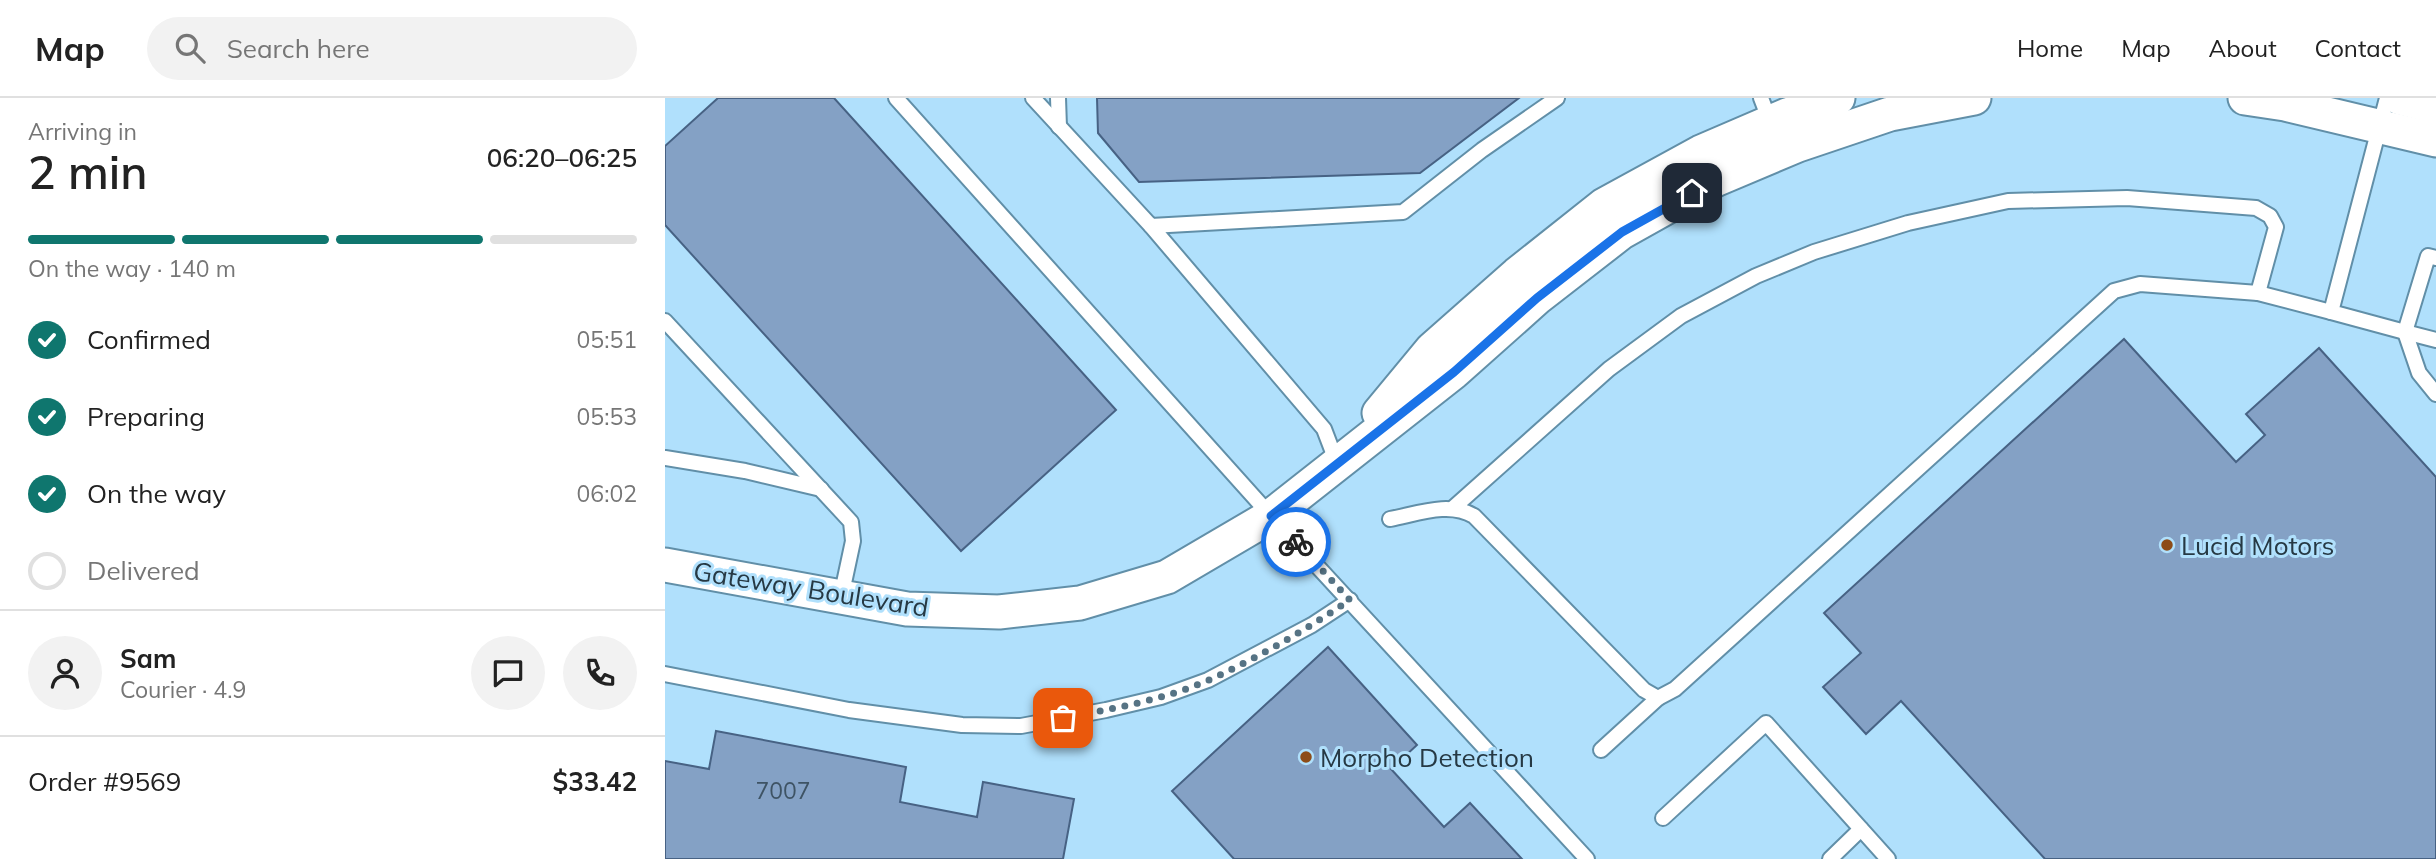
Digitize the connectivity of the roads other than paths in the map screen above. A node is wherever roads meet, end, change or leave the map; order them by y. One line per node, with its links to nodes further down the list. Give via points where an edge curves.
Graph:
1 (896, 98): 26 (lane)
2 (1033, 98): 12 (lane)
3 (1058, 98): 12 (lane)
4 (1557, 98): 14 (lane, via 1403,212)
5 (1838, 98): 11 (street, Gateway Boulevard)
6 (1974, 98): 11 (street, Gateway Boulevard, via 1890,114)
7 (2245, 98): 10 (street)
8 (2400, 98): 9 (street)
9 (2436, 107)
10 (2384, 112): 13 (street); 17 (lane)
11 (1770, 124): 23 (street, Gateway Boulevard, via 1715,180 1622,232)
12 (1059, 127): 14 (lane)
13 (2436, 140)
14 (1151, 226): 23 (lane, via 1324,429)
15 (2436, 258): 19 (lane, via 2428,256)
16 (2258, 293): 17 (lane); 25 (lane, via 2276,227 2270,216 2256,208 2127,198 2008,201 1908,223 1814,252 1756,276 1681,316 1609,369); 32 (lane, via 2140,284 2114,291 1675,689)
17 (2331, 312): 19 (lane)
18 (665, 321): 24 (lane)
19 (2405, 332): 20 (lane); 21 (lane, via 2420,373)
20 (2436, 340)
21 (2436, 394)
22 (665, 458): 24 (lane)
23 (1337, 463): 26 (street, Gateway Boulevard)
24 (823, 490): 29 (lane, via 851,522 853,541)
25 (1452, 509): 27 (lane); 32 (lane, via 1474,516 1644,690)
26 (1271, 516): 29 (street, Gateway Boulevard, via 1167,578 1080,603 999,612 908,609); 30 (lane)
27 (1390, 519)
28 (665, 565): 29 (street, Gateway Boulevard)
29 (841, 597)
30 (1350, 600): 31 (lane, via 1208,680 1161,697 1021,726 962,725 849,710); 36 (lane)
31 (665, 674)
32 (1658, 698): 33 (lane)
33 (1601, 750)
34 (1663, 818): 35 (lane, via 1766,723)
35 (1861, 829): 37 (lane); 38 (lane)
36 (1587, 859)
37 (1829, 859)
38 (1888, 859)

